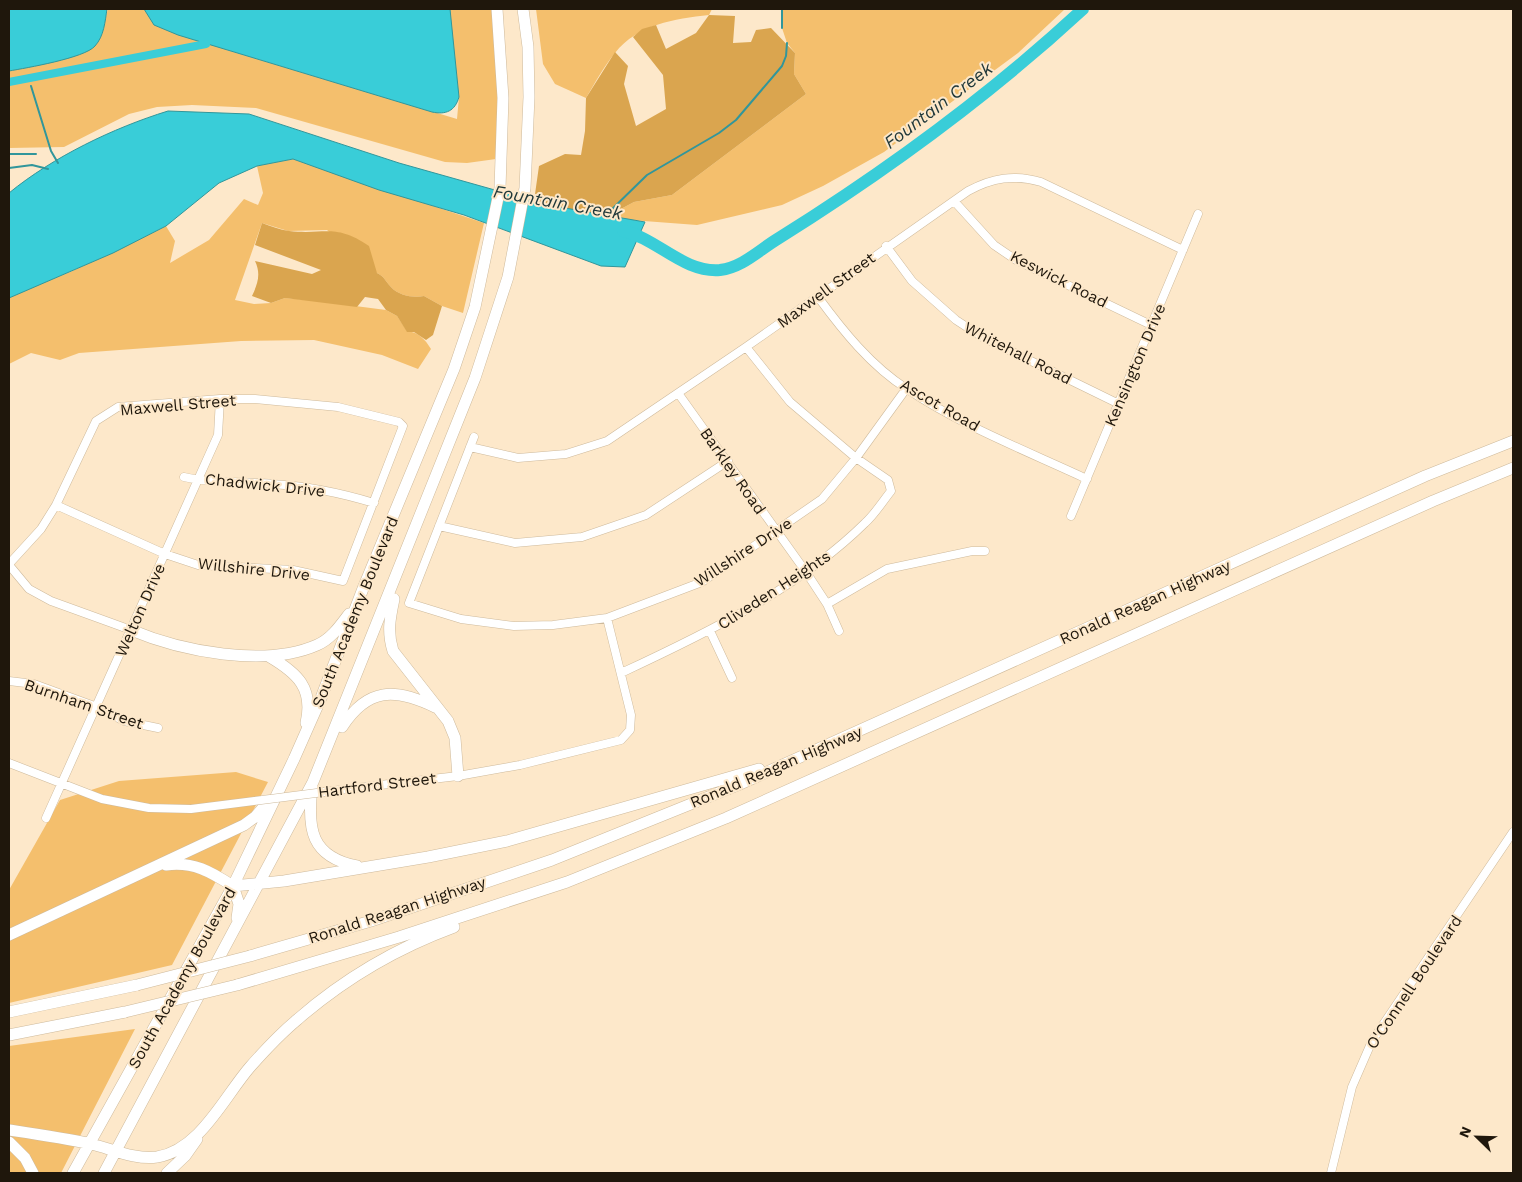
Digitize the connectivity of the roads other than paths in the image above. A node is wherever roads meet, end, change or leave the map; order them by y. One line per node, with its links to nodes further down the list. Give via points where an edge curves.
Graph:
1 (497, 9): 33 (highway, South Academy Boulevard, via 503,98 502,161 496,218 475,307 454,369)
2 (523, 9): 30 (highway, South Academy Boulevard, via 529,80 527,158 517,236 500,305 475,378)
3 (954, 201): 5 (street, Maxwell Street); 6 (street, Maxwell Street, via 980,185 1000,178 1030,178); 8 (street, Keswick Road, via 994,245 1016,260)
4 (1198, 214): 6 (street, Kensington Drive)
5 (886, 246): 7 (street, Maxwell Street); 13 (street, Whitehall Road, via 912,281 956,320 982,337)
6 (1183, 250): 8 (street, Kensington Drive)
7 (818, 297): 9 (street, Maxwell Street); 10 (street, Ascot Road, via 874,362)
8 (1151, 326): 13 (street, Kensington Drive)
9 (746, 347): 11 (street, Maxwell Street); 17 (street, via 790,402)
10 (906, 389): 17 (street, Willshire Drive); 22 (street, Ascot Road, via 945,412)
11 (678, 393): 16 (street, Maxwell Street, via 607,440 566,454 518,458); 18 (street, Barkley Road)
12 (220, 399): 21 (street, Welton Drive, via 218,435); 23 (street, Maxwell Street, via 338,407 400,422 403,426); 24 (street, Maxwell Street, via 118,407 105,414 96,420)
13 (1118, 404): 22 (street, Kensington Drive)
14 (474, 436): 16 (street)
15 (1513, 441): 49 (highway, Ronald Reagan Highway, via 1426,476)
16 (470, 447): 26 (street)
17 (856, 458): 27 (street, Willshire Drive, via 822,499); 32 (street, Cliveden Heights, via 888,480 891,491 867,522)
18 (728, 461): 26 (street, via 646,515 582,536 515,543); 27 (street, Barkley Road)
19 (1513, 468): 60 (highway, Ronald Reagan Highway, via 734,814 567,882)
20 (184, 477): 21 (street, Chadwick Drive)
21 (199, 479): 23 (street, Chadwick Drive, via 317,489); 29 (street, Welton Drive)
22 (1087, 479): 25 (street, Kensington Drive)
23 (374, 503): 29 (street, Willshire Drive, via 343,581 293,570 198,564)
24 (56, 505): 29 (street, Willshire Drive); 31 (street, Maxwell Street, via 41,530)
25 (1071, 516)
26 (438, 526): 35 (street, Willshire Drive, via 409,603 461,620 514,626)
27 (776, 531): 32 (street, Barkley Road); 35 (street, Willshire Drive, via 702,582)
28 (985, 551): 34 (street, via 886,568)
29 (165, 554): 36 (street, Welton Drive)
30 (403, 561): 44 (highway, via 389,624 389,638 402,664); 46 (highway, South Academy Boulevard)
31 (9, 564): 36 (street, via 29,590)
32 (806, 572): 34 (street, Barkley Road); 37 (street, Cliveden Heights)
33 (364, 586): 39 (highway, via 336,632 318,645); 47 (highway, South Academy Boulevard)
34 (827, 604): 38 (street, Barkley Road)
35 (607, 618): 40 (street, Hartford Street)
36 (131, 630): 39 (highway, via 187,649); 43 (street, Welton Drive)
37 (710, 631): 40 (street, Cliveden Heights); 41 (street)
38 (839, 631)
39 (270, 657): 47 (highway, via 291,669 307,694 308,714)
40 (621, 673): 50 (street, Hartford Street, via 631,715 630,730 621,740 520,765)
41 (732, 678)
42 (9, 681): 43 (street, Burnham Street, via 34,684)
43 (97, 707): 45 (street, Burnham Street, via 124,721); 51 (street, Welton Drive)
44 (440, 709): 46 (highway, via 401,694 377,696 358,706); 50 (highway, via 455,738)
45 (158, 728)
46 (329, 747): 52 (highway, South Academy Boulevard)
47 (294, 759): 53 (highway, South Academy Boulevard)
48 (9, 763): 51 (street, Hartford Street)
49 (783, 763): 57 (highway, via 507,841); 63 (highway, Ronald Reagan Highway, bridge, via 738,785 552,860 371,921 137,985)
50 (458, 776): 51 (street, Hartford Street, bridge, via 191,809 149,808 102,799)
51 (62, 782): 54 (street, Welton Drive)
52 (313, 782): 57 (highway, via 309,815 311,830 318,844 342,862); 58 (highway, South Academy Boulevard)
53 (281, 784): 56 (highway, via 255,817 244,825); 59 (highway, South Academy Boulevard)
54 (46, 818)
55 (1513, 832): 74 (street, O'Connell Boulevard, via 1372,1041 1352,1087)
56 (157, 866): 59 (highway, via 180,863 198,866); 62 (highway)
57 (364, 867): 58 (highway)
58 (259, 885): 59 (highway); 61 (highway, South Academy Boulevard)
59 (234, 886): 61 (highway, via 239,904); 68 (highway, South Academy Boulevard)
60 (518, 898): 64 (highway, Ronald Reagan Highway, bridge, via 237,985); 65 (highway, via 413,943 332,992 298,1019 263,1054)
61 (236, 926): 69 (highway, South Academy Boulevard)
62 (9, 935)
63 (9, 1012)
64 (9, 1035)
65 (208, 1121): 69 (highway, via 191,1140 169,1154 148,1158); 73 (highway, via 185,1156)
66 (9, 1130): 68 (highway)
67 (9, 1142): 70 (highway)
68 (90, 1144): 69 (highway); 71 (highway, South Academy Boulevard)
69 (116, 1151): 72 (highway, South Academy Boulevard)
70 (34, 1173)
71 (73, 1173)
72 (104, 1173)
73 (167, 1173)
74 (1331, 1173)

